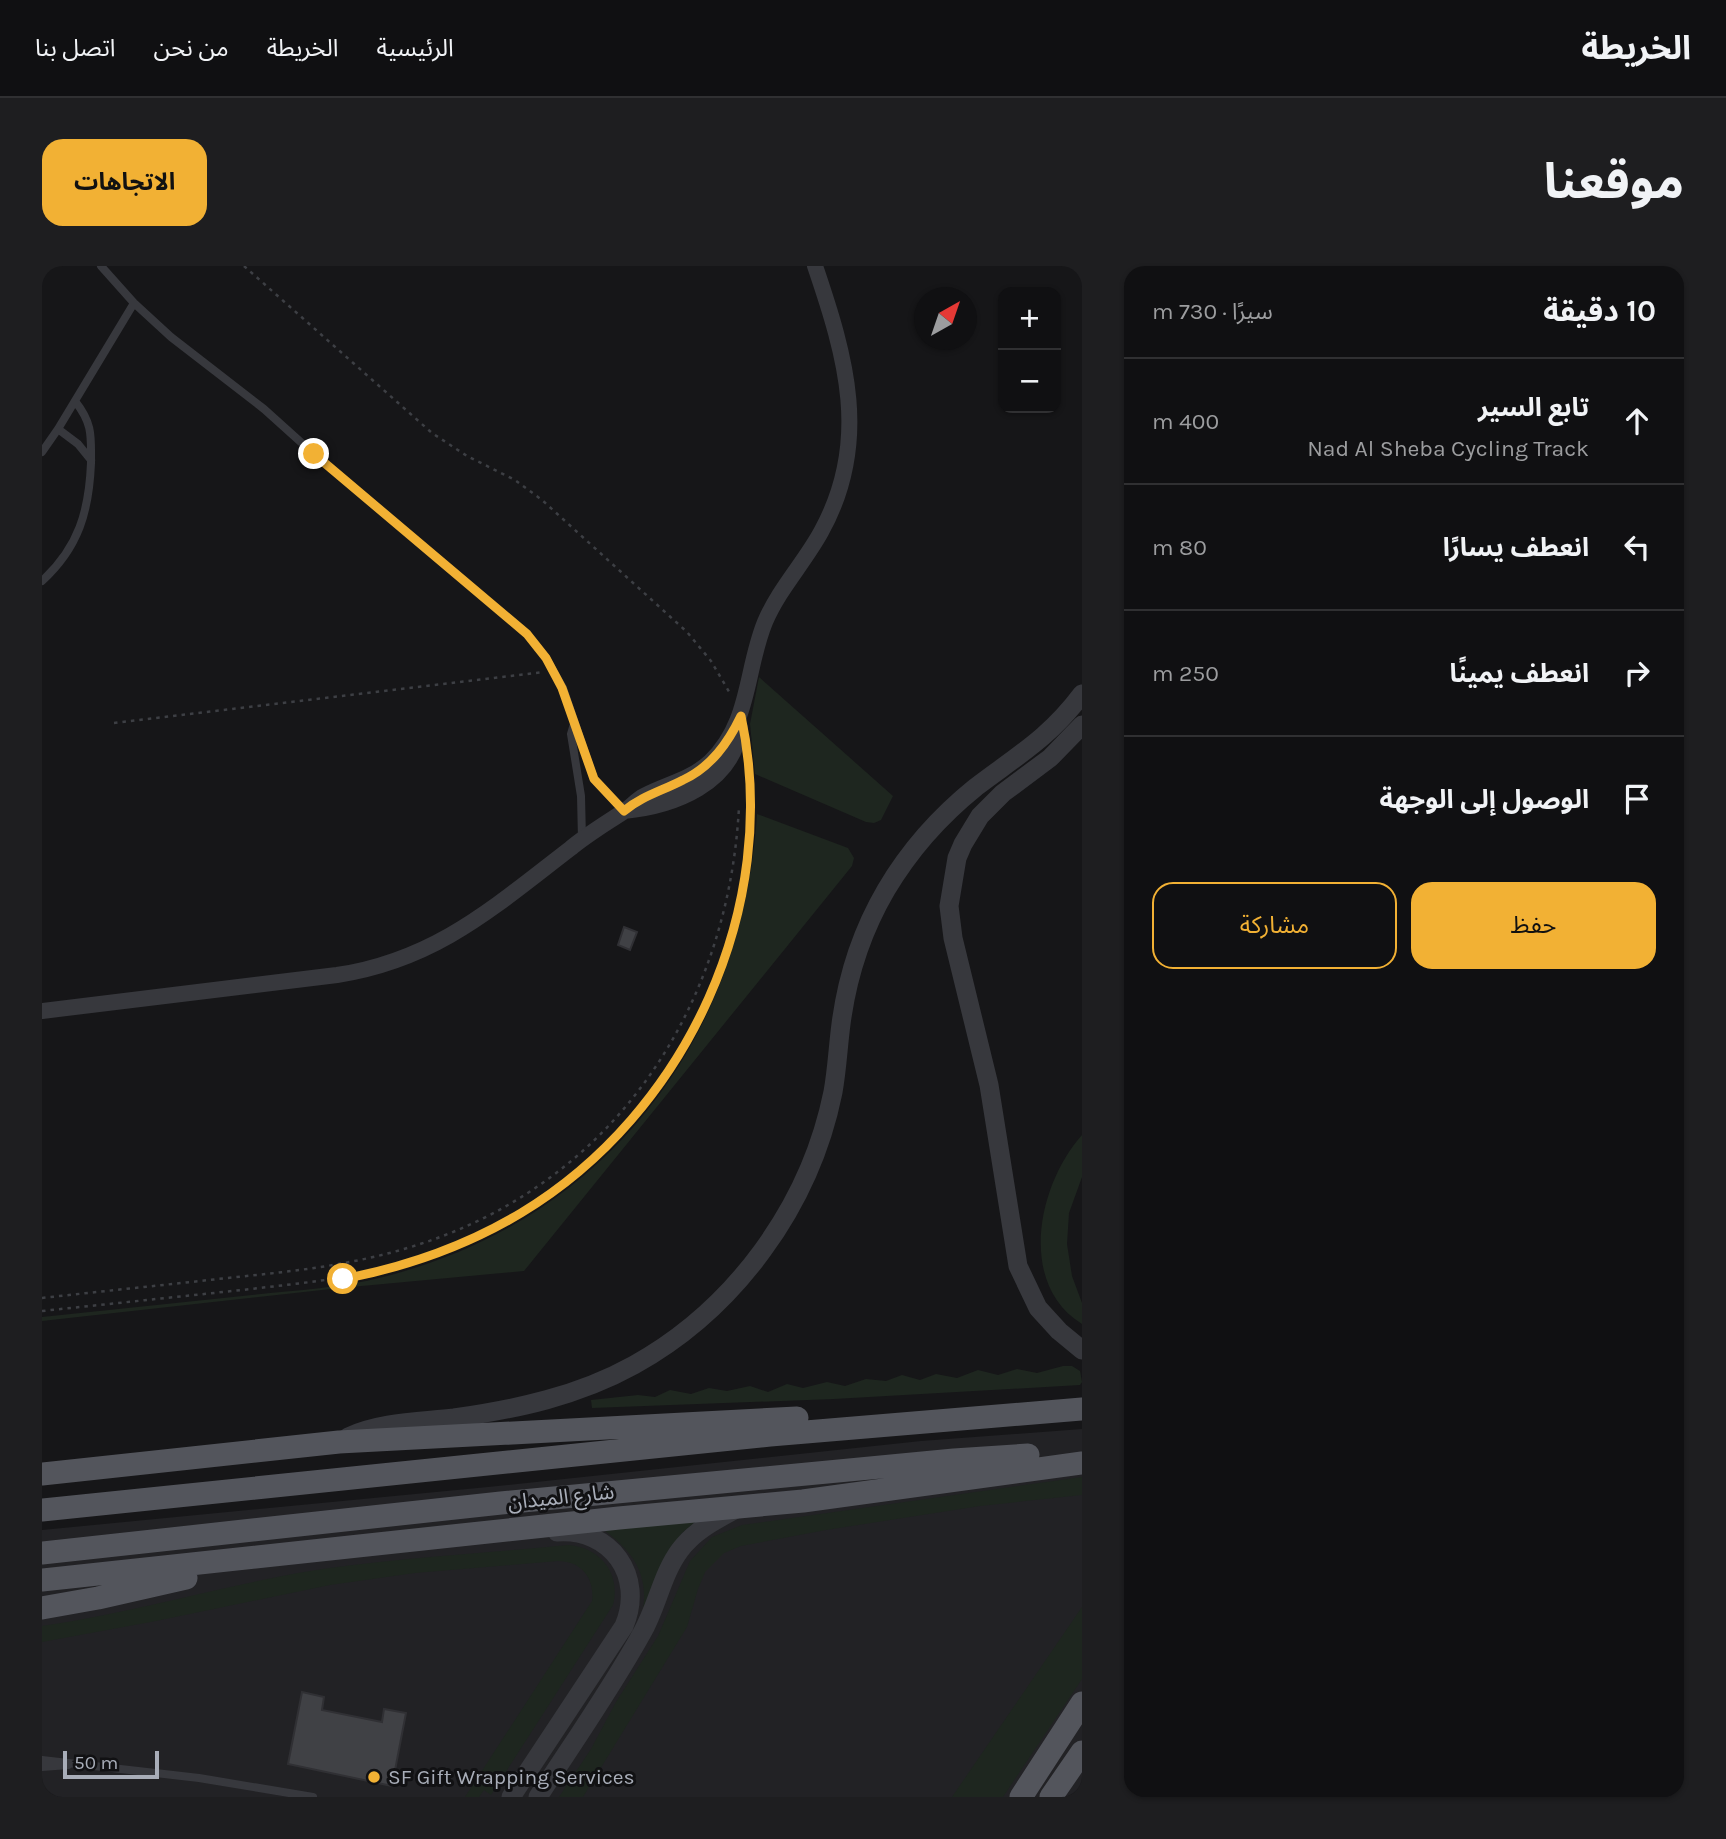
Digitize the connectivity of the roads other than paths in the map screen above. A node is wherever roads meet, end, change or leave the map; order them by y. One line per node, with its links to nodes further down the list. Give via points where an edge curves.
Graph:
1 (101, 266): 3 (lane)
2 (815, 266): 12 (street, via 846,374 848,455 838,495 821,532 766,621 741,716 728,741 709,763)
3 (134, 303): 4 (lane); 10 (lane, via 516,623 554,671)
4 (75, 401): 5 (lane); 7 (lane, via 91,430)
5 (58, 429): 6 (lane); 7 (lane)
6 (42, 452)
7 (90, 460): 8 (lane, via 89,494 78,532)
8 (42, 581)
9 (1082, 694): 18 (street, via 1046,735 940,819 884,893 864,934 850,979 833,1091 812,1163 774,1235 723,1296 652,1354 572,1392 501,1411 373,1429)
10 (574, 724): 12 (lane, via 594,779); 13 (lane, via 571,734)
11 (1082, 725): 15 (street, via 980,816 957,859 949,906 989,1085 1018,1266 1043,1314)
12 (624, 811): 13 (street)
13 (582, 839): 14 (street, via 471,922 425,950 382,966)
14 (42, 1011)
15 (1082, 1350)
16 (1082, 1409): 17 (main road, شارع الميدان)
17 (937, 1421): 18 (main road, via 834,1417); 23 (main road, شارع الميدان)
18 (339, 1442): 21 (main road)
19 (1082, 1451): 25 (main road, شارع الميدان, via 728,1480)
20 (1082, 1463): 22 (main road)
21 (42, 1474)
22 (741, 1506): 24 (main road); 36 (street, via 698,1531 681,1549 640,1637)
23 (42, 1510)
24 (497, 1531): 26 (main road); 35 (street, via 575,1532 593,1537 616,1555 631,1589 624,1626)
25 (42, 1553)
26 (269, 1556): 27 (main road); 28 (main road)
27 (42, 1580)
28 (42, 1608)
29 (1082, 1703): 37 (main road)
30 (1082, 1752): 38 (main road)
31 (42, 1760): 32 (lane)
32 (85, 1765): 33 (lane); 34 (lane)
33 (42, 1767)
34 (313, 1797)
35 (510, 1797)
36 (538, 1797)
37 (1021, 1797)
38 (1051, 1797)

